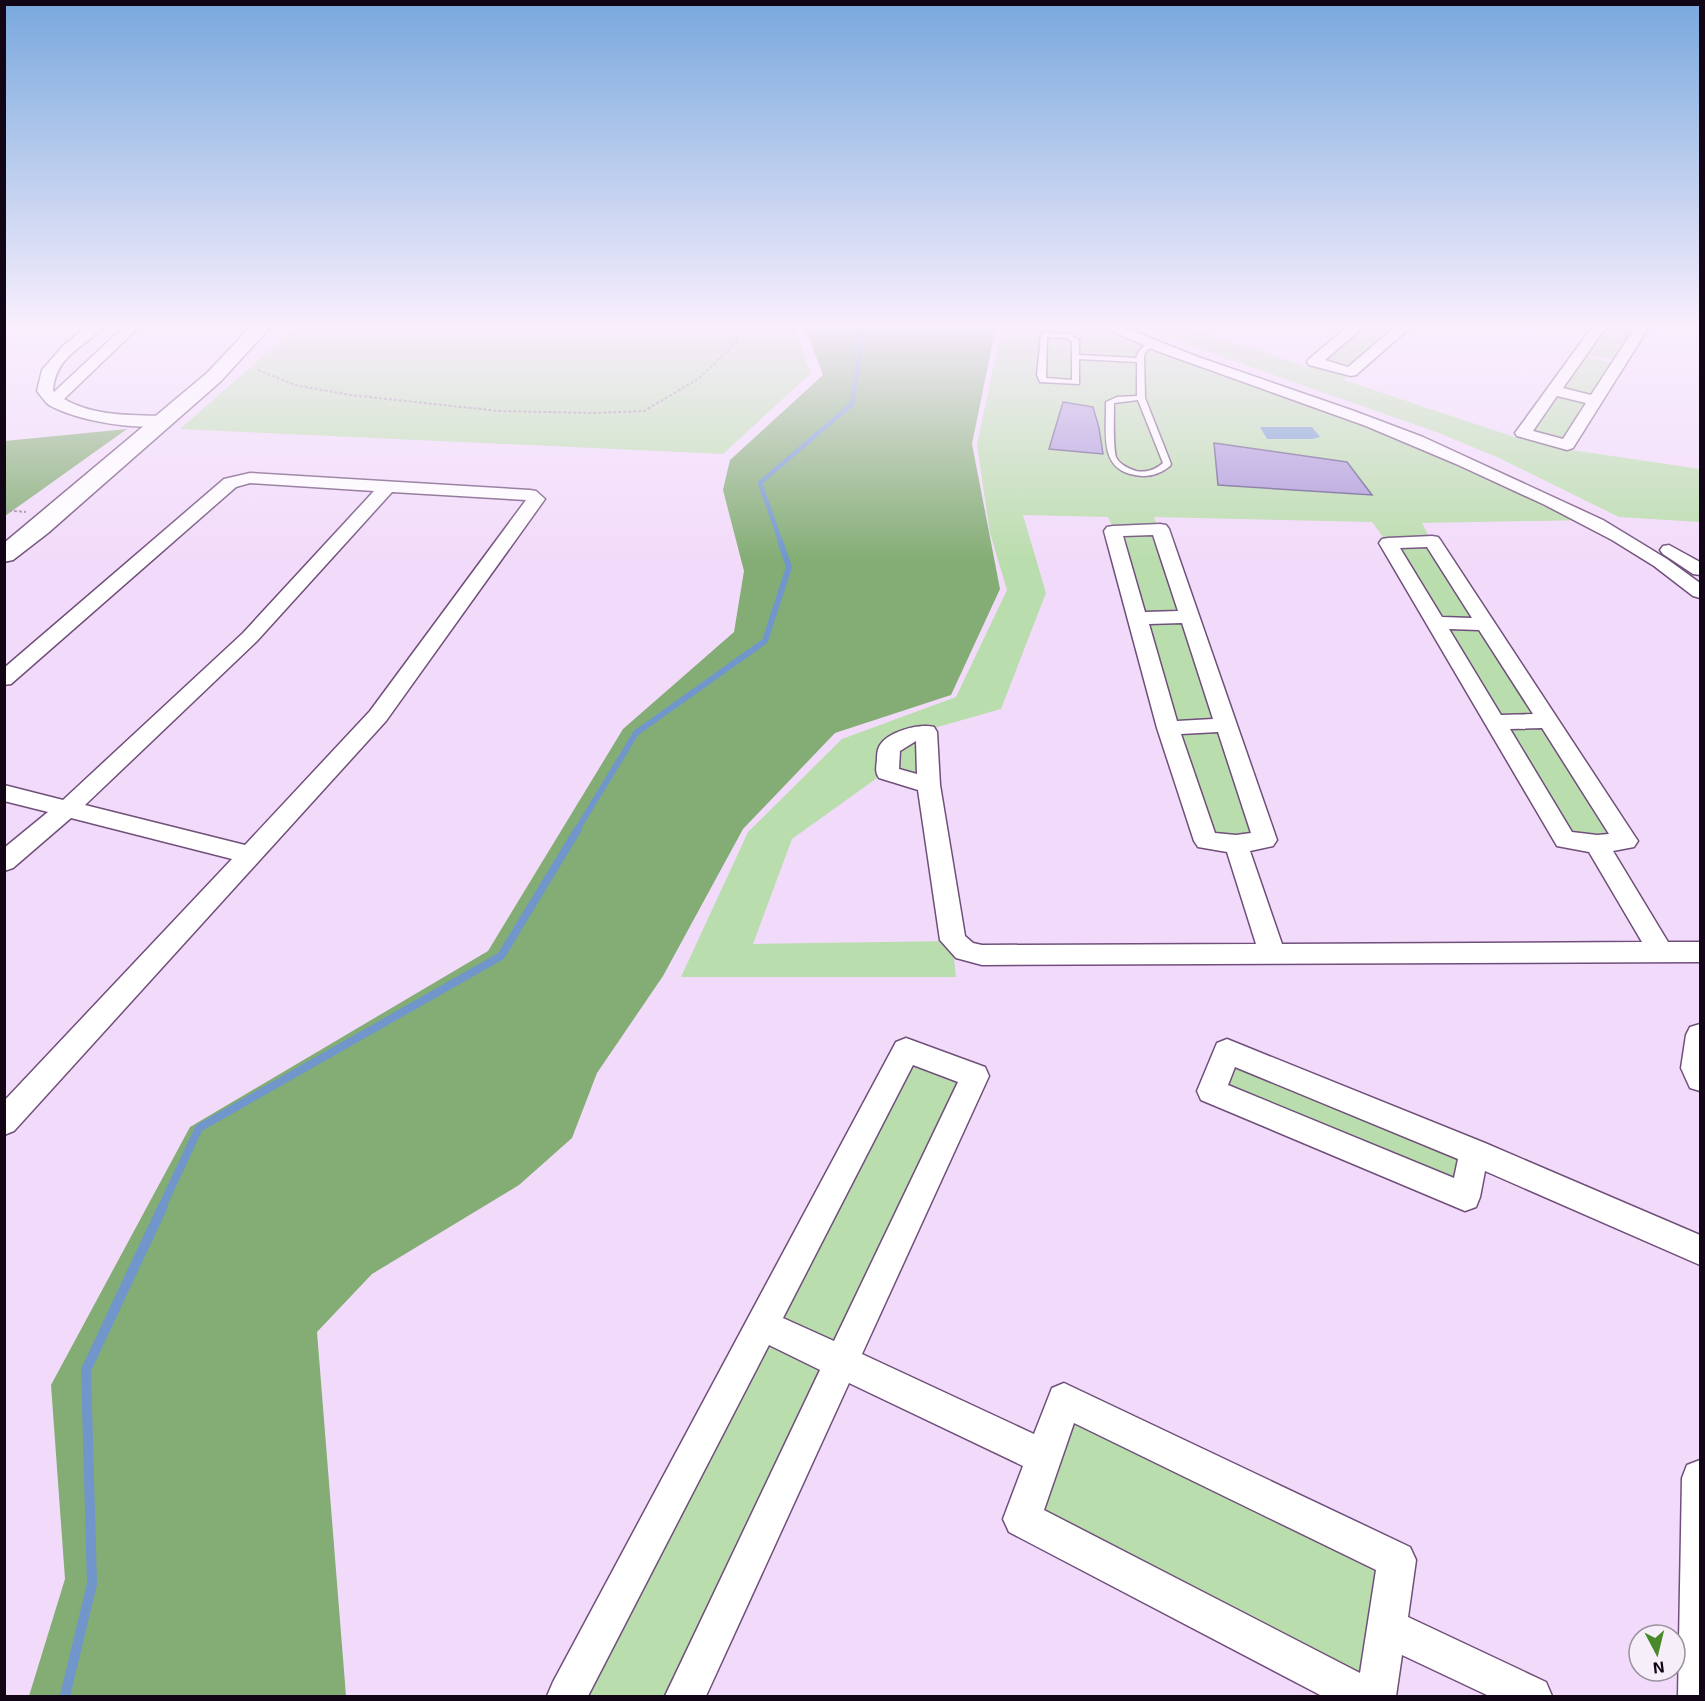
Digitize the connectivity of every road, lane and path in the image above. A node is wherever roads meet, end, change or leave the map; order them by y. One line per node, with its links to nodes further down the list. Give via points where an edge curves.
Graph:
1 (56, 402): 11 (street, via 87,415)
2 (184, 402): 11 (street)
3 (425, 402): 4 (path, via 499,411 594,413 644,411)
4 (659, 402)
5 (1110, 402): 6 (lane, via 1115,462 1124,470 1152,473 1163,468 1166,460)
6 (1143, 402)
7 (1315, 402): 14 (street, via 1402,434)
8 (1349, 402): 13 (street, via 1437,433)
9 (1544, 402): 10 (street, via 1523,433 1567,445)
10 (1594, 402)
11 (162, 421): 15 (street)
12 (388, 486): 22 (street, via 250,478 230,483); 29 (street, via 250,637); 32 (street, via 530,495 536,499 378,716)
13 (1605, 512): 14 (street); 16 (street)
14 (1579, 514): 17 (street, via 1649,555)
15 (4, 555)
16 (1701, 570)
17 (1701, 592)
18 (1189, 617): 19 (street); 19 (street, via 1160,529 1113,531); 25 (street)
19 (1138, 618): 26 (street)
20 (1435, 623): 21 (street); 21 (street, via 1388,543 1432,541); 24 (street)
21 (1486, 624): 23 (street)
22 (4, 679)
23 (1549, 721): 24 (street); 31 (street, via 1626,841)
24 (1494, 722): 31 (street, via 1565,840)
25 (1226, 725): 26 (street); 30 (street, via 1265,840)
26 (1168, 728): 30 (street, via 1206,841)
27 (928, 785): 36 (street, via 953,940 965,951 982,955)
28 (4, 793): 29 (street)
29 (67, 809): 32 (street); 33 (street)
30 (1236, 844): 36 (street)
31 (1597, 844): 34 (street)
32 (249, 855): 39 (street)
33 (4, 862)
34 (1661, 952): 35 (street); 36 (street)
35 (1701, 952)
36 (1273, 956)
37 (1701, 1035): 38 (street, via 1695,1068)
38 (1701, 1079)
39 (4, 1122)
40 (1474, 1152): 40 (street, via 1227,1052 1211,1091 1465,1197); 41 (street)
41 (1701, 1250)
42 (762, 1325): 43 (street); 43 (street, via 906,1050 975,1076); 47 (street)
43 (840, 1364): 44 (street); 48 (street)
44 (1043, 1458): 46 (street, via 1064,1400 1397,1560); 49 (street, via 1022,1519)
45 (1701, 1478): 52 (street)
46 (1386, 1627): 50 (street); 51 (street)
47 (567, 1696)
48 (685, 1696)
49 (1363, 1696)
50 (1376, 1696)
51 (1532, 1696)
52 (1698, 1696)

